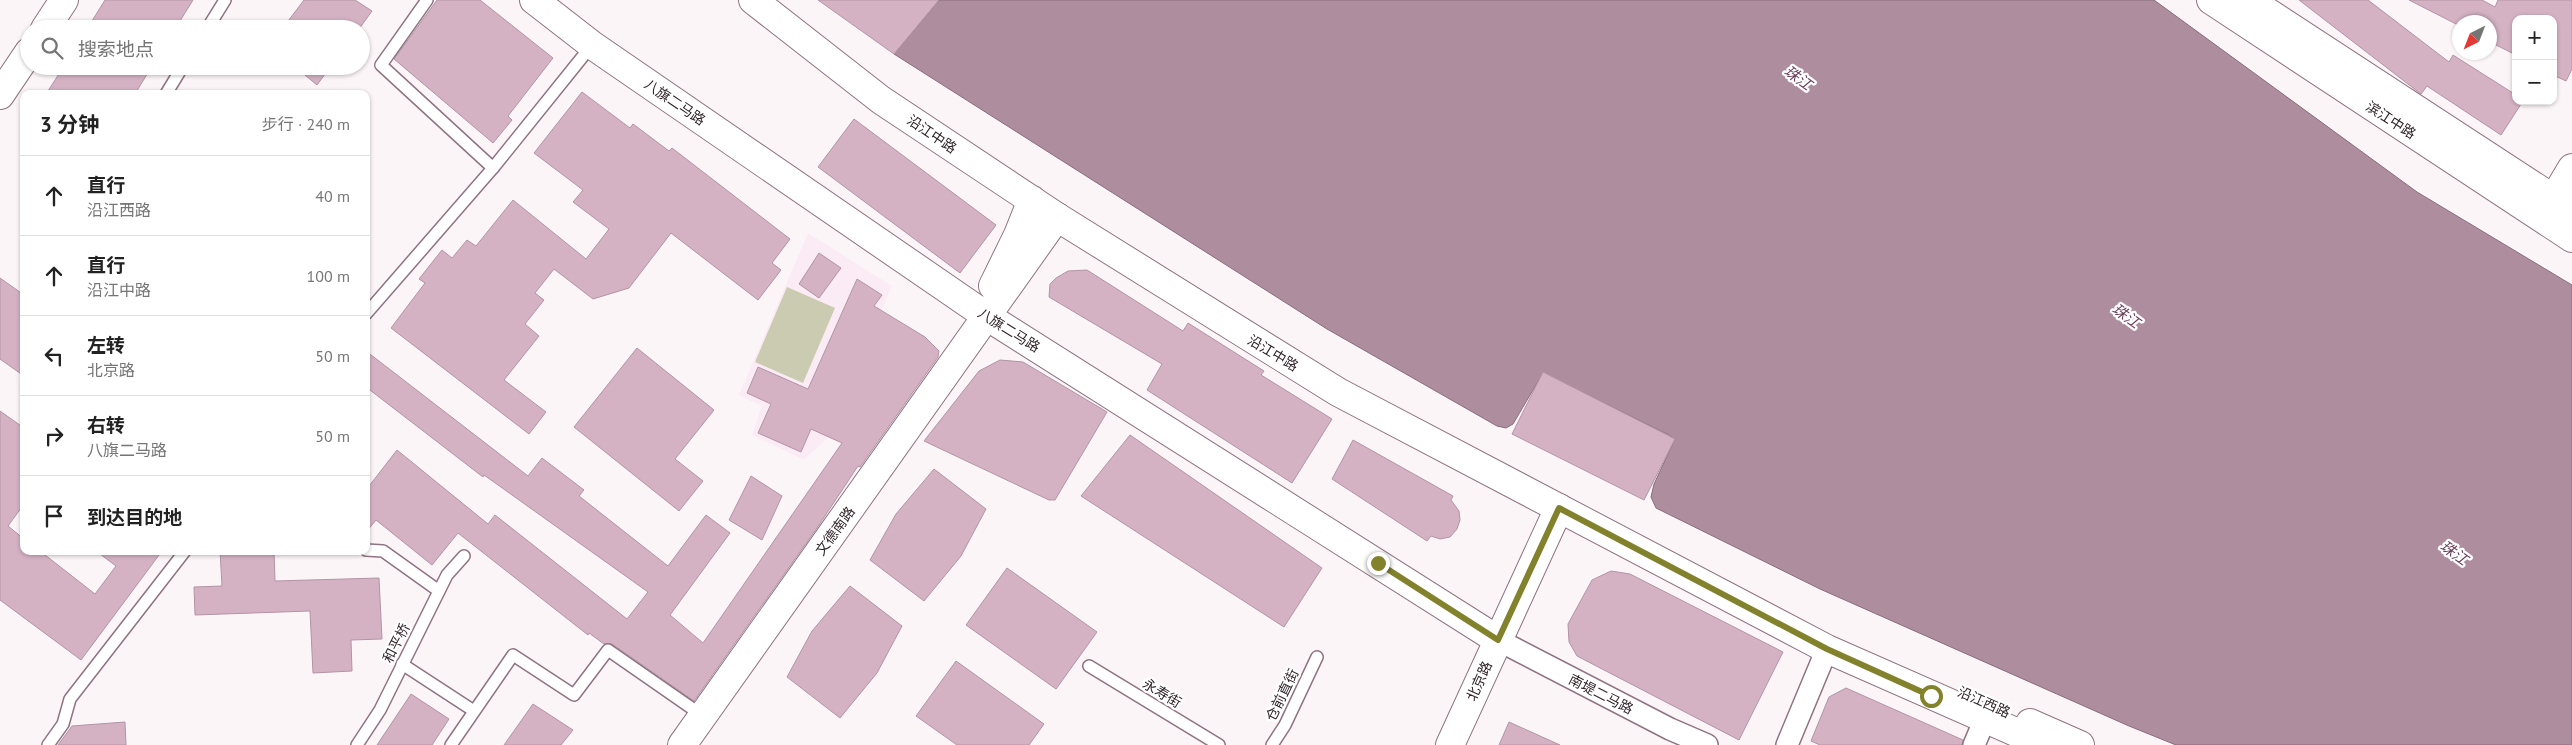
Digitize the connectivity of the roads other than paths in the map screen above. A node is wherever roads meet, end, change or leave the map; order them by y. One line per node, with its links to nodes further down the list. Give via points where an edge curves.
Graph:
1 (64, 0): 8 (main road)
2 (225, 0): 9 (lane)
3 (427, 0): 15 (lane, via 381,65)
4 (534, 0): 10 (main road, 八旗二马路)
5 (753, 0): 17 (main road, 沿江中路, via 881,100)
6 (2211, 0): 18 (main road, 滨江中路)
7 (2249, 0): 18 (main road, 滨江中路)
8 (51, 20)
9 (213, 20)
10 (592, 45): 15 (lane); 22 (main road, 八旗二马路)
11 (20, 65): 14 (main road)
12 (178, 75): 13 (lane)
13 (168, 90)
14 (0, 95)
15 (493, 168): 21 (lane)
16 (2572, 168): 18 (main road)
17 (1032, 200): 19 (main road, 沿江中路); 22 (main road, via 1018,235 993,280)
18 (2556, 210): 20 (main road, 滨江中路)
19 (1057, 217): 22 (main road, 文德南路); 23 (main road, 沿江中路, via 1338,392)
20 (2572, 238)
21 (370, 309)
22 (988, 317): 28 (main road, 八旗二马路); 34 (main road, 文德南路)
23 (1559, 508): 28 (main road, 北京路); 29 (main road, 沿江中路)
24 (370, 550): 27 (lane, via 383,551)
25 (182, 555): 36 (lane, via 70,699 63,724)
26 (464, 556): 27 (lane, 和平桥)
27 (439, 591): 31 (lane, 和平桥)
28 (1498, 640): 42 (main road, 北京路); 43 (street, 南堤二马路)
29 (1830, 641): 35 (main road, 沿江西路); 44 (street); 47 (main road, 沿江西路)
30 (1317, 657): 41 (lane, 仓前直街)
31 (402, 664): 33 (lane); 37 (lane, 和平桥, via 380,710)
32 (1089, 666): 40 (lane, 永寿街)
33 (474, 711): 34 (lane, via 513,655 574,695 608,650); 38 (lane)
34 (702, 716): 39 (main road, 文德南路)
35 (1984, 719): 45 (street); 46 (main road, 沿江西路)
36 (48, 745)
37 (358, 745)
38 (451, 745)
39 (682, 745)
40 (1220, 745)
41 (1272, 745)
42 (1450, 745)
43 (1706, 745)
44 (1787, 745)
45 (1974, 745)
46 (2045, 745)
47 (2080, 745)

